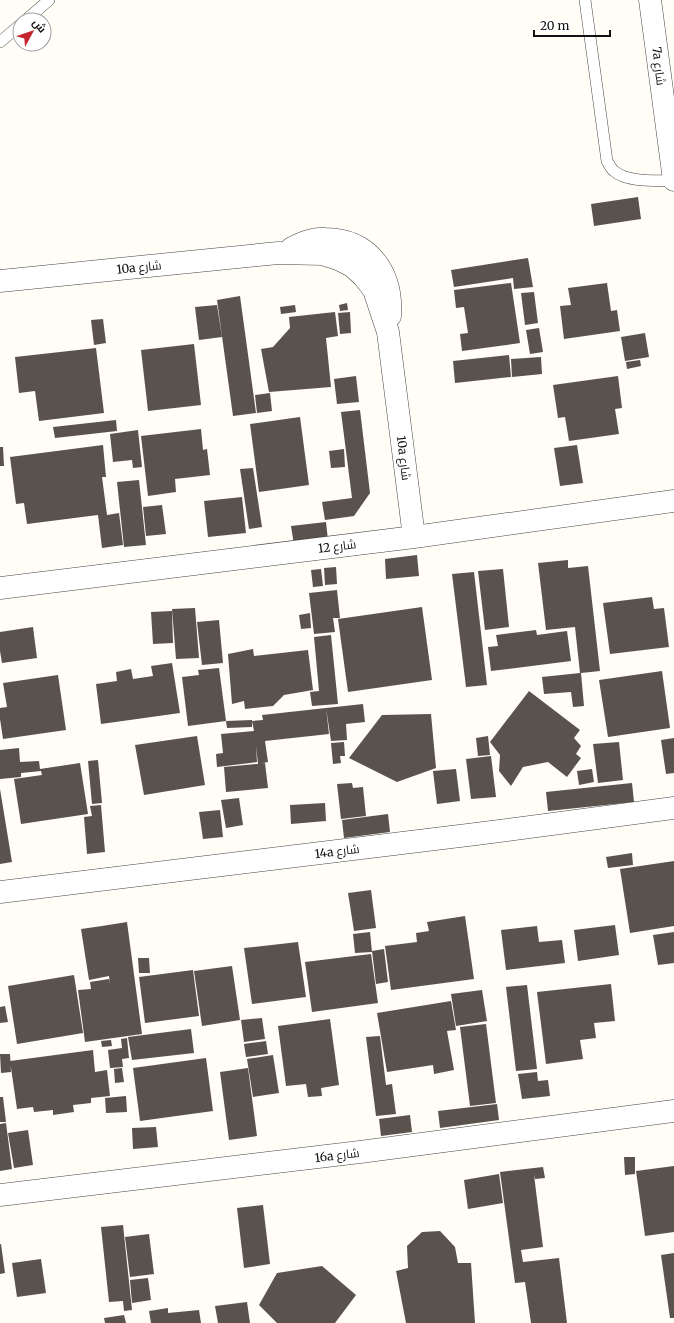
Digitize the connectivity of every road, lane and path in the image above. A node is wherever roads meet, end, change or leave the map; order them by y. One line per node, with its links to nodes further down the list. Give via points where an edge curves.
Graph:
1 (49, 0): 4 (lane)
2 (586, 0): 7 (lane, via 607,161 613,171 623,177)
3 (650, 0): 7 (street, 7a شارع)
4 (35, 12)
5 (12, 32): 6 (lane)
6 (0, 42)
7 (674, 180)
8 (0, 281): 10 (street, 10a شارع, via 278,253 307,241 323,238 341,240 357,246 371,256 382,270 388,286 391,303 388,332)
9 (674, 501): 10 (street, شارع 12)
10 (414, 537): 11 (street, شارع 12)
11 (0, 588)
12 (674, 808): 13 (street, 14a شارع)
13 (0, 892)
14 (674, 1110): 15 (street, 16a شارع, via 360,1152)
15 (0, 1195)

